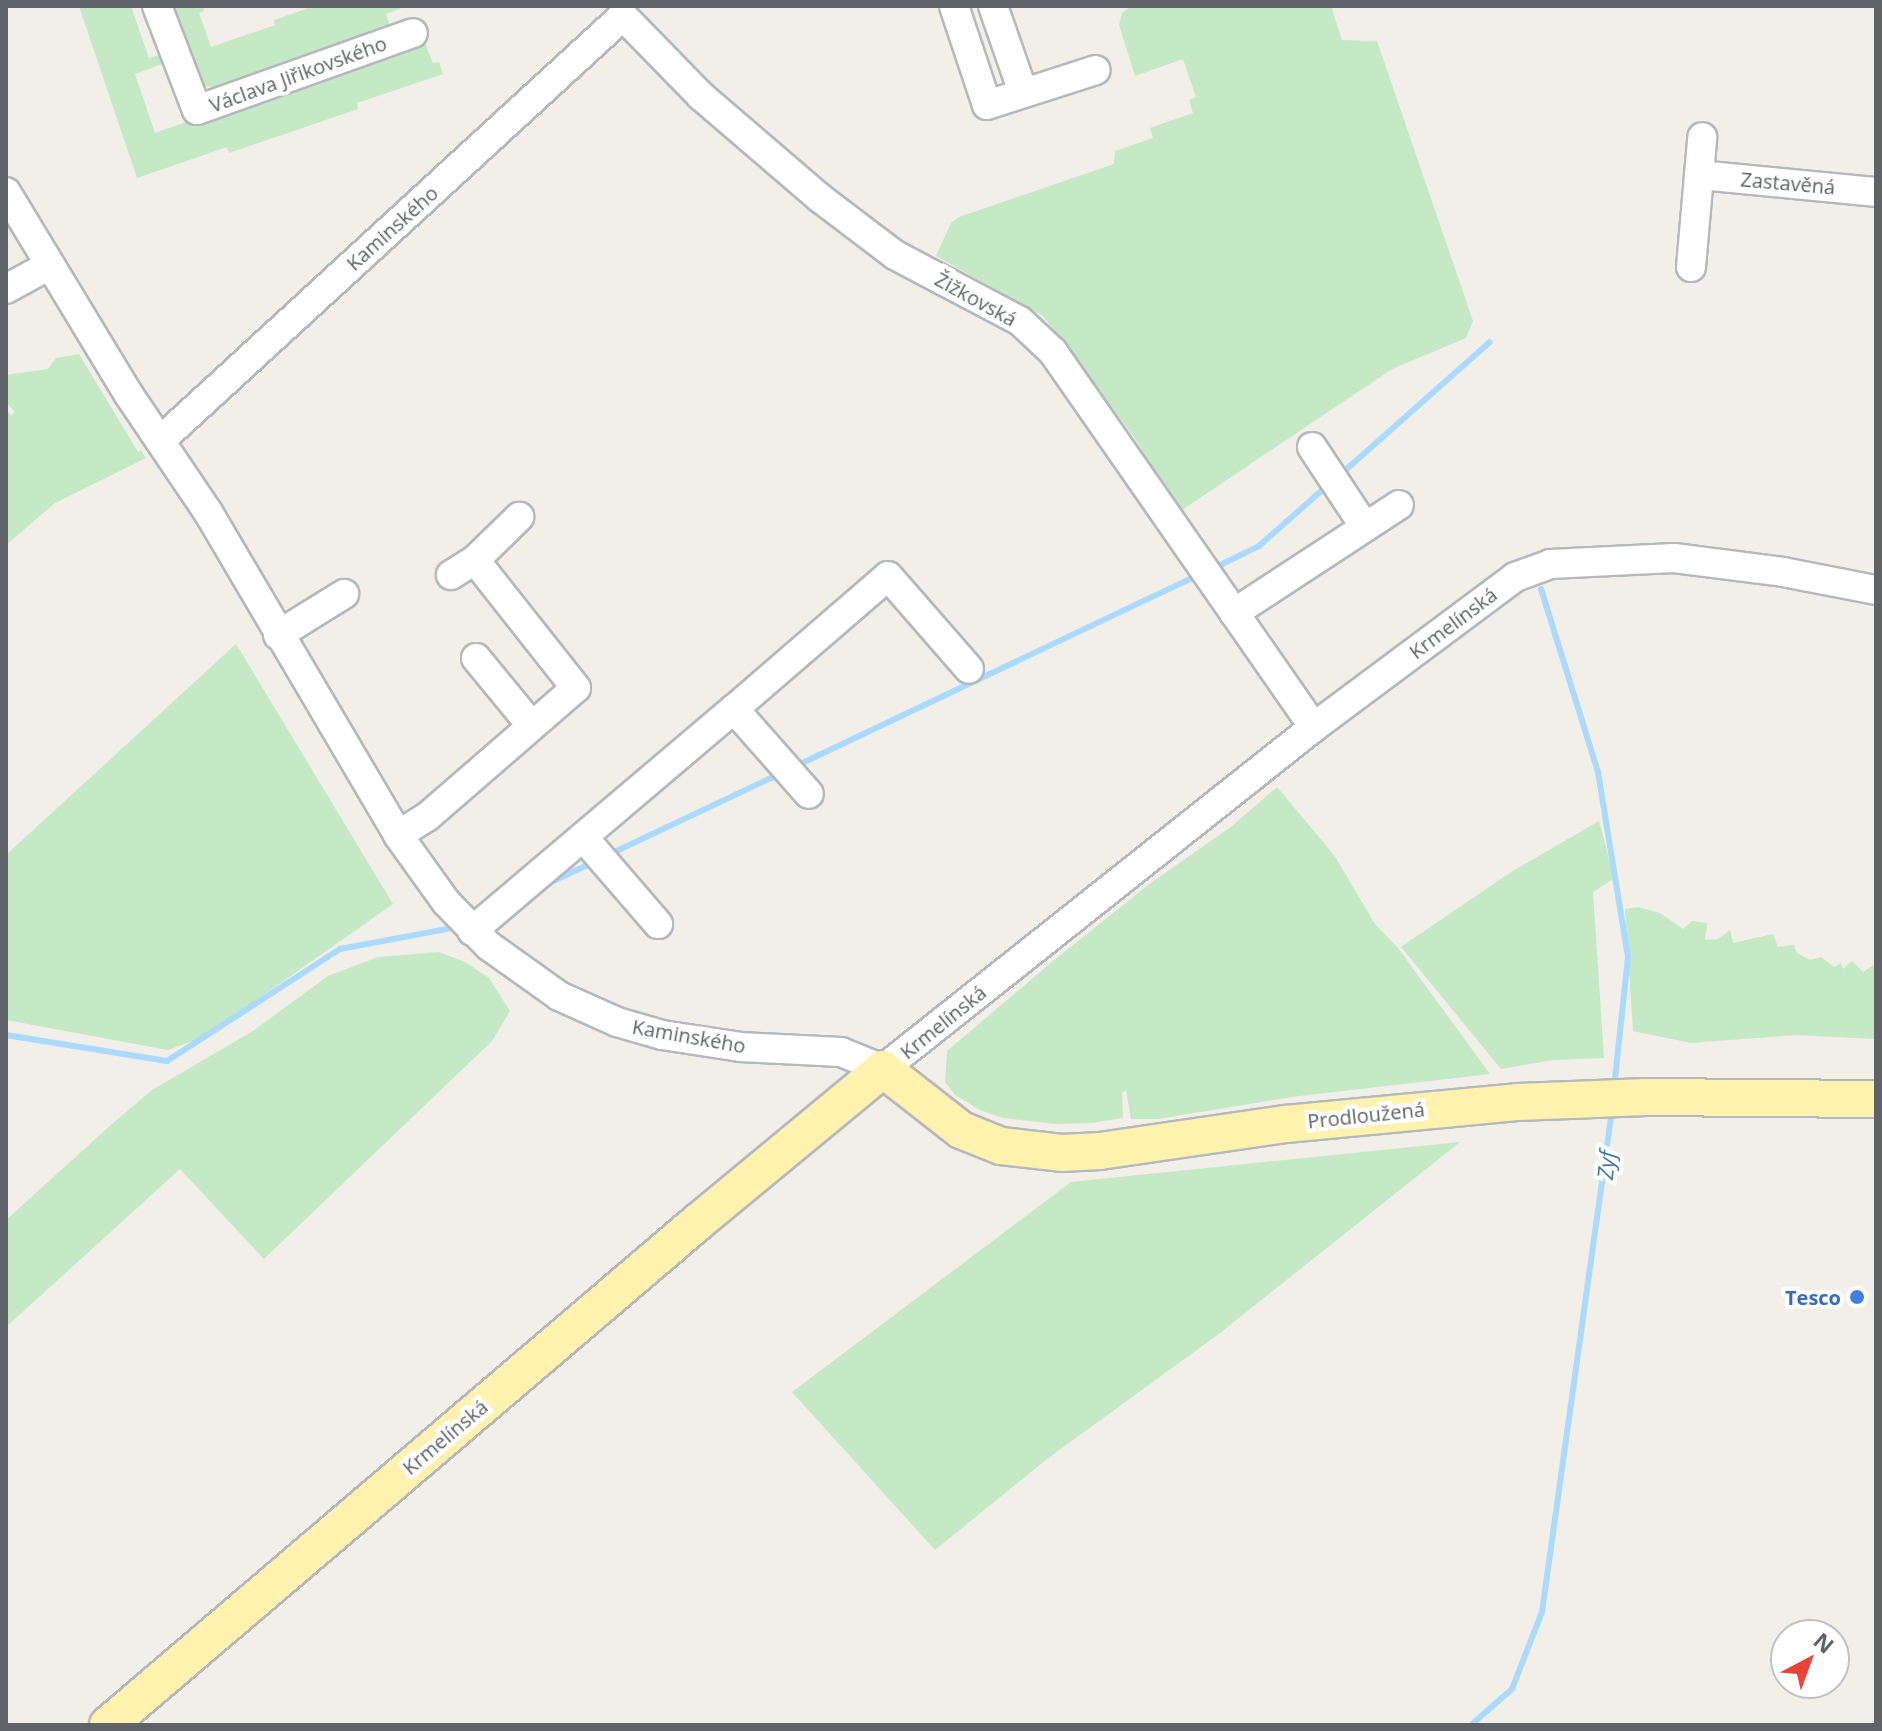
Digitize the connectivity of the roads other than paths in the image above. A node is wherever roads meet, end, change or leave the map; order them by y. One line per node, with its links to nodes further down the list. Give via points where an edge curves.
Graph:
1 (157, 6): 5 (street, Václava Jiřikovského, via 197,110)
2 (954, 6): 7 (street, via 987,105)
3 (993, 6): 7 (street)
4 (623, 16): 15 (street, Kaminského); 22 (street, Žižkovská, via 701,96 820,198 895,255 1020,321 1053,352)
5 (413, 33)
6 (1096, 70): 7 (street)
7 (1023, 92)
8 (1702, 137): 9 (street)
9 (1699, 175): 11 (street, Zastavěná); 13 (street)
10 (6, 192): 12 (street, Kaminského)
11 (1876, 192)
12 (50, 265): 14 (street); 15 (street, Kaminského)
13 (1691, 267)
14 (6, 289)
15 (160, 441): 23 (street, Kaminského)
16 (1312, 447): 19 (street)
17 (1399, 505): 19 (street)
18 (519, 517): 27 (street, via 463,568 576,688)
19 (1365, 527): 22 (street)
20 (1876, 590): 28 (street, Krmelínská, via 1674,558 1550,564 1515,577)
21 (344, 594): 23 (street)
22 (1234, 613): 28 (street, Žižkovská)
23 (278, 635): 30 (street, Kaminského)
24 (476, 658): 27 (street)
25 (969, 669): 26 (street, via 888,576)
26 (734, 709): 29 (street); 31 (street)
27 (531, 725): 30 (street, via 427,817)
28 (1314, 727): 34 (street, Krmelínská)
29 (809, 794)
30 (398, 835): 33 (street, Kaminského)
31 (583, 837): 32 (street); 33 (street)
32 (658, 924)
33 (472, 931): 34 (street, Kaminského, via 559,996 617,1022 709,1043 841,1052)
34 (883, 1069): 35 (main road, Prodloužená, via 961,1130 1001,1146 1062,1153 1439,1107 1646,1097); 36 (main road, Krmelínská)
35 (1876, 1099)
36 (108, 1725)

